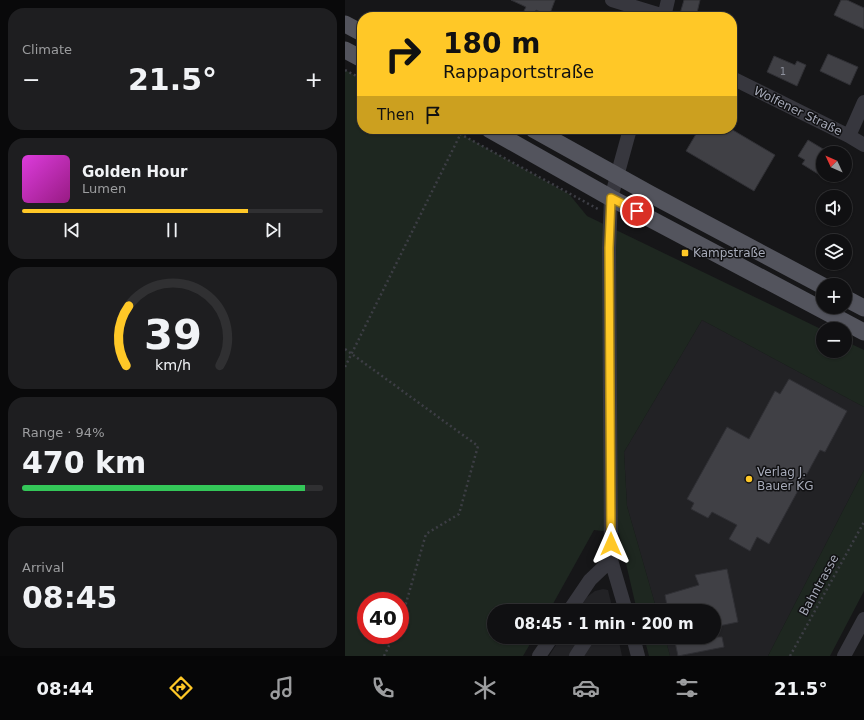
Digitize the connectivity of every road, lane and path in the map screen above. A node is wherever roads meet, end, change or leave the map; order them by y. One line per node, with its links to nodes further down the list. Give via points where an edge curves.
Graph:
1 (612, 0): 3 (street)
2 (668, 0): 4 (street)
3 (649, 12)
4 (665, 12)
5 (345, 24): 6 (main road)
6 (357, 30)
7 (345, 50): 8 (main road)
8 (357, 56)
9 (345, 70): 10 (path)
10 (357, 76)
11 (737, 80): 17 (street, Wolfener Straße)
12 (864, 102): 17 (street)
13 (460, 134): 21 (path); 27 (path)
14 (498, 134): 20 (main road)
15 (542, 134): 19 (main road)
16 (628, 134): 19 (street)
17 (849, 136): 18 (street, Wolfener Straße)
18 (864, 146)
19 (617, 176): 20 (street); 22 (main road)
20 (611, 198): 21 (street); 25 (main road)
21 (611, 216): 30 (street)
22 (816, 282)
23 (852, 302): 24 (main road)
24 (864, 308)
25 (864, 332)
26 (345, 349): 27 (path)
27 (352, 354): 28 (path); 31 (path, via 478,446 459,514 426,534)
28 (345, 367)
29 (864, 522): 43 (path, Bahntrasse)
30 (611, 560): 32 (street, via 591,580); 33 (street)
31 (409, 593)
32 (574, 604)
33 (624, 604)
34 (864, 619): 44 (street)
35 (390, 644): 39 (path)
36 (547, 644): 40 (street)
37 (584, 644): 41 (street)
38 (635, 644): 42 (street)
39 (384, 656)
40 (539, 656)
41 (576, 656)
42 (638, 656)
43 (790, 656)
44 (844, 656)

